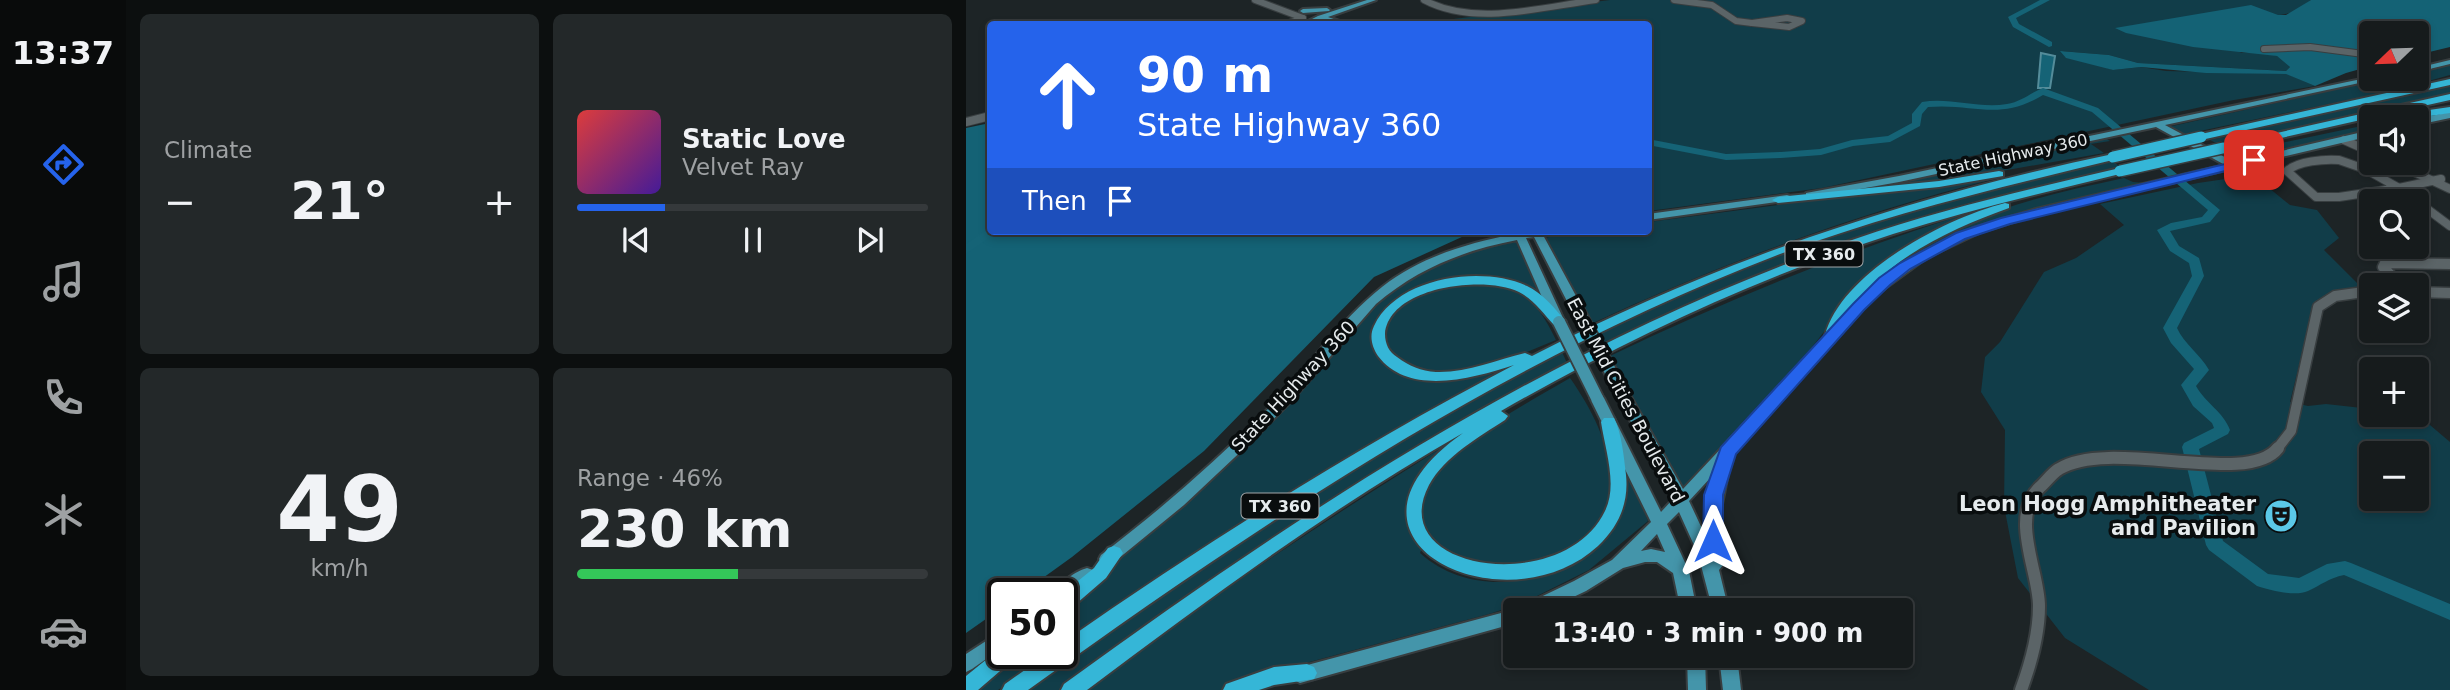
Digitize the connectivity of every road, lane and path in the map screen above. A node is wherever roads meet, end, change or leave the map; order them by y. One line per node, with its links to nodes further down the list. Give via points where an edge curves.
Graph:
1 (1255, 0): 9 (street)
2 (1272, 0): 10 (street)
3 (1357, 0): 8 (main road)
4 (1373, 0): 8 (main road)
5 (1424, 0): 6 (street, via 1441,9 1476,14)
6 (1596, 0)
7 (1674, 0): 11 (street, via 1712,5 1736,21)
8 (1334, 11): 10 (main road); 10 (main road); 13 (main road, via 1332,19)
9 (1291, 14): 10 (street); 12 (street, via 1294,18)
10 (1311, 19)
11 (1804, 19)
12 (1290, 21)
13 (1336, 21)
14 (2264, 49): 15 (street, via 2310,47)
15 (2359, 53)
16 (2450, 62): 17 (main road)
17 (2429, 67)
18 (2450, 77): 21 (highway)
19 (2359, 82): 27 (main road, State Highway 360)
20 (2450, 82): 21 (highway, TX 360)
21 (2402, 93): 33 (highway, TX 360, bridge)
22 (2450, 97): 31 (highway, TX 360)
23 (2450, 112): 24 (highway); 25 (main road)
24 (2429, 114)
25 (2429, 118)
26 (2359, 124): 31 (highway)
27 (2158, 125): 34 (main road); 44 (main road, State Highway 360)
28 (2359, 136): 29 (main road)
29 (2348, 139): 30 (street); 32 (street); 34 (main road)
30 (2359, 142)
31 (2246, 143): 38 (highway, TX 360, bridge)
32 (2359, 145)
33 (2077, 164): 44 (highway); 59 (highway, TX 360, via 1946,197 1809,240 1700,282)
34 (2232, 165): 35 (main road)
35 (2202, 172): 58 (main road, via 1961,236 1885,282)
36 (2429, 173): 39 (street)
37 (2420, 175): 40 (street)
38 (2099, 176): 58 (highway, via 1993,210 1919,243 1864,287 1835,323); 60 (highway, TX 360, via 1986,202 1830,252 1696,306)
39 (2441, 179): 40 (street); 41 (street)
40 (2432, 181): 42 (street); 43 (street)
41 (2450, 183)
42 (2395, 187): 42 (street, via 2340,160 2287,169 2317,198 2357,196); 46 (street, via 2425,203)
43 (2450, 189)
44 (1778, 200): 45 (main road, State Highway 360)
45 (1652, 216)
46 (2450, 226)
47 (1492, 235): 51 (main road)
48 (1511, 235): 51 (main road, State Highway 360)
49 (1520, 235): 57 (main road, East Mid Cities Boulevard)
50 (1539, 235): 63 (main road, East Mid Cities Boulevard, bridge)
51 (1475, 244): 65 (main road, State Highway 360, via 1377,296 1244,441)
52 (2450, 264): 53 (street, via 2385,262)
53 (2389, 273)
54 (2359, 292): 88 (street, via 2341,294 2318,307 2287,441 2260,458 2207,465 2112,456 2076,462 2051,473 2037,489 2026,527 2039,596 2038,624)
55 (2429, 292): 56 (street)
56 (2450, 293)
57 (1559, 322): 59 (highway, via 1533,296 1513,285 1488,280 1456,282 1422,291 1394,308 1379,328 1378,340 1392,362 1444,376 1485,370); 61 (main road, East Mid Cities Boulevard, bridge)
58 (1832, 335): 62 (main road)
59 (1563, 345): 82 (highway, TX 360, via 1435,413 1304,491)
60 (1564, 371): 61 (highway, via 1451,451 1425,478 1414,509 1416,524 1434,552 1471,570 1522,572 1573,554 1591,541 1605,527 1618,495); 83 (highway, TX 360, via 1324,513)
61 (1609, 422): 64 (main road, East Mid Cities Boulevard)
62 (1728, 452): 63 (main road); 69 (main road, via 1713,506)
63 (1680, 502): 64 (main road); 69 (main road, East Mid Cities Boulevard)
64 (1659, 523): 66 (main road); 67 (main road, East Mid Cities Boulevard)
65 (1115, 553): 68 (main road, State Highway 360); 70 (highway)
66 (1618, 564): 67 (main road, via 1654,554); 71 (main road)
67 (1681, 571): 72 (main road, East Mid Cities Boulevard)
68 (1078, 581)
69 (1717, 582): 73 (main road, East Mid Cities Boulevard)
70 (1078, 592)
71 (1553, 598)
72 (1686, 598)
73 (1719, 598)
74 (1503, 620): 80 (main road)
75 (987, 649): 76 (main road)
76 (966, 664)
77 (1696, 668): 86 (main road)
78 (1729, 668): 87 (main road)
79 (988, 669): 81 (highway)
80 (1307, 673): 84 (highway, via 1274,676); 85 (main road)
81 (966, 688)
82 (1012, 690)
83 (1071, 690)
84 (1233, 690)
85 (1257, 690)
86 (1697, 690)
87 (1732, 690)
88 (2021, 690)

